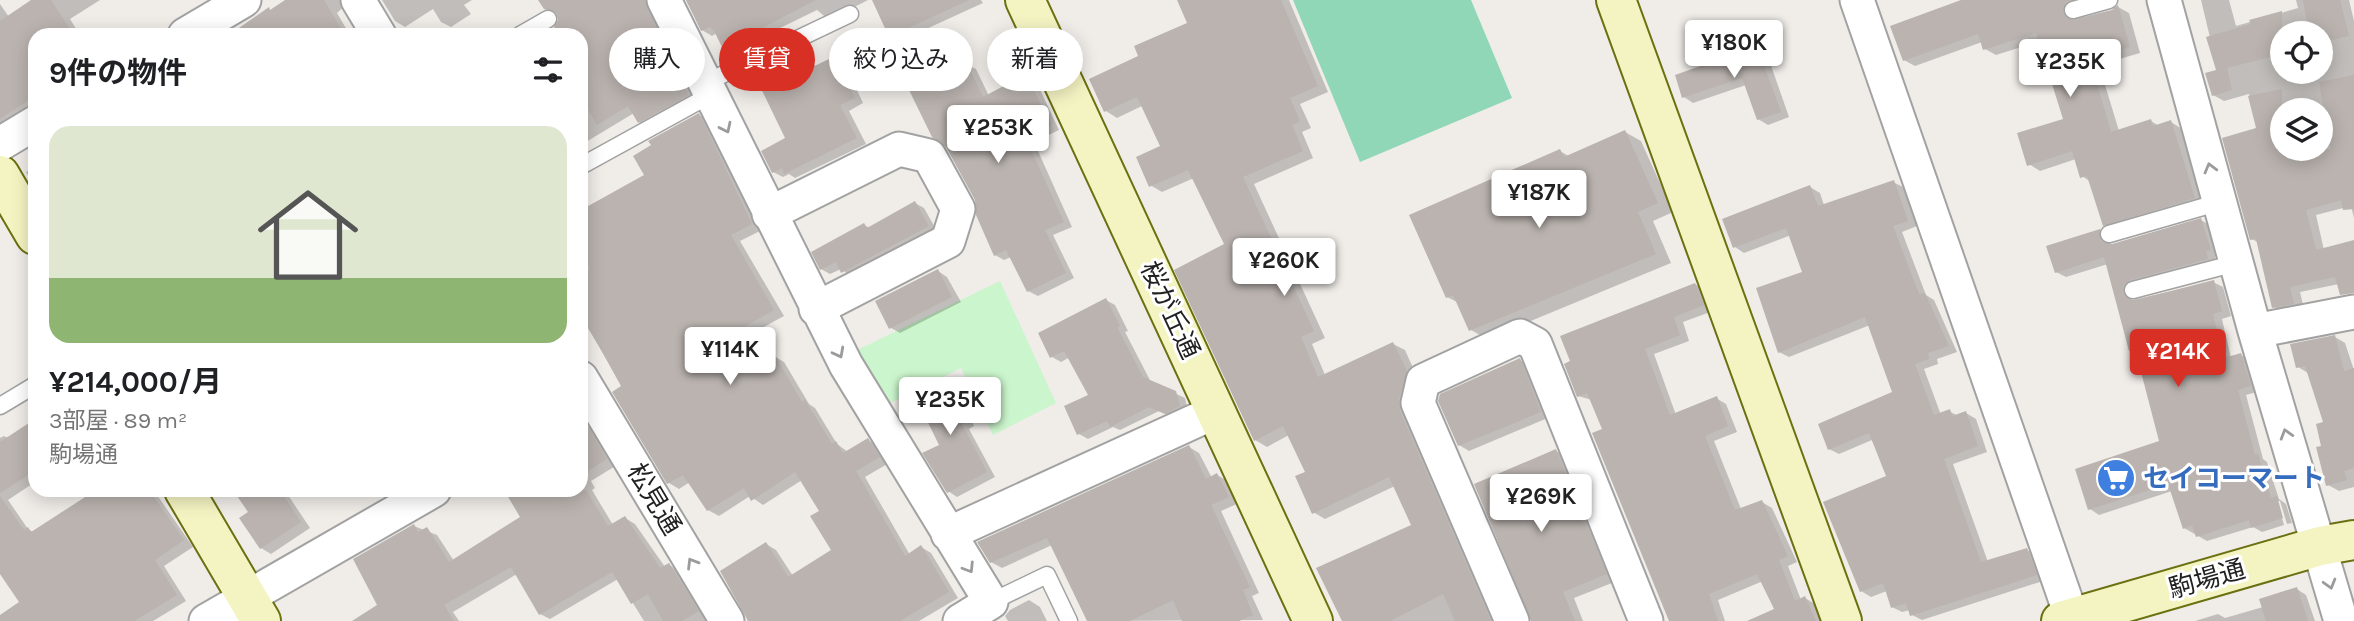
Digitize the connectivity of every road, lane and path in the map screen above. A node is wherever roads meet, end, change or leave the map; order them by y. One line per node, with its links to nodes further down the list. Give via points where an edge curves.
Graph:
1 (244, 0): 12 (street)
2 (358, 0): 13 (street)
3 (664, 0): 15 (street)
4 (1025, 0): 32 (street, 桜が丘通)
5 (1616, 0): 47 (street)
6 (1857, 0): 39 (street)
7 (2109, 0): 9 (lane)
8 (2164, 0): 20 (street, one-way to 8)
9 (2073, 10)
10 (850, 14): 15 (lane)
11 (548, 19): 14 (lane)
12 (196, 28)
13 (375, 28)
14 (532, 28)
15 (708, 89): 18 (lane); 21 (street, one-way to 21)
16 (28, 127): 17 (street)
17 (0, 144)
18 (588, 162)
19 (0, 175): 22 (street)
20 (2220, 202): 23 (lane); 24 (street)
21 (769, 214): 26 (street); 26 (street, via 899,149 929,156 958,209 948,241)
22 (28, 223)
23 (2109, 234)
24 (2236, 263): 25 (lane); 28 (street)
25 (2133, 290)
26 (817, 309): 35 (street, one-way to 35)
27 (2354, 312): 28 (street)
28 (2255, 331): 36 (street, one-way to 28)
29 (28, 389): 31 (lane)
30 (588, 399): 41 (street, 松見通, one-way to 30)
31 (0, 406)
32 (1217, 411): 35 (street); 44 (street, 桜が丘通)
33 (188, 497): 38 (street)
34 (423, 497): 38 (street)
35 (948, 534): 37 (street, one-way to 37)
36 (2337, 543): 39 (street, 駒場通); 48 (street, one-way to 48)
37 (990, 602): 42 (street); 43 (lane, via 1047,575)
38 (254, 609): 40 (street)
39 (2066, 619)
40 (206, 621)
41 (727, 621)
42 (960, 621)
43 (1069, 621)
44 (1313, 621)
45 (1512, 621): 46 (street, via 1418,403 1423,381 1520,336 1535,344)
46 (1646, 621)
47 (1842, 621)
48 (2341, 621)

